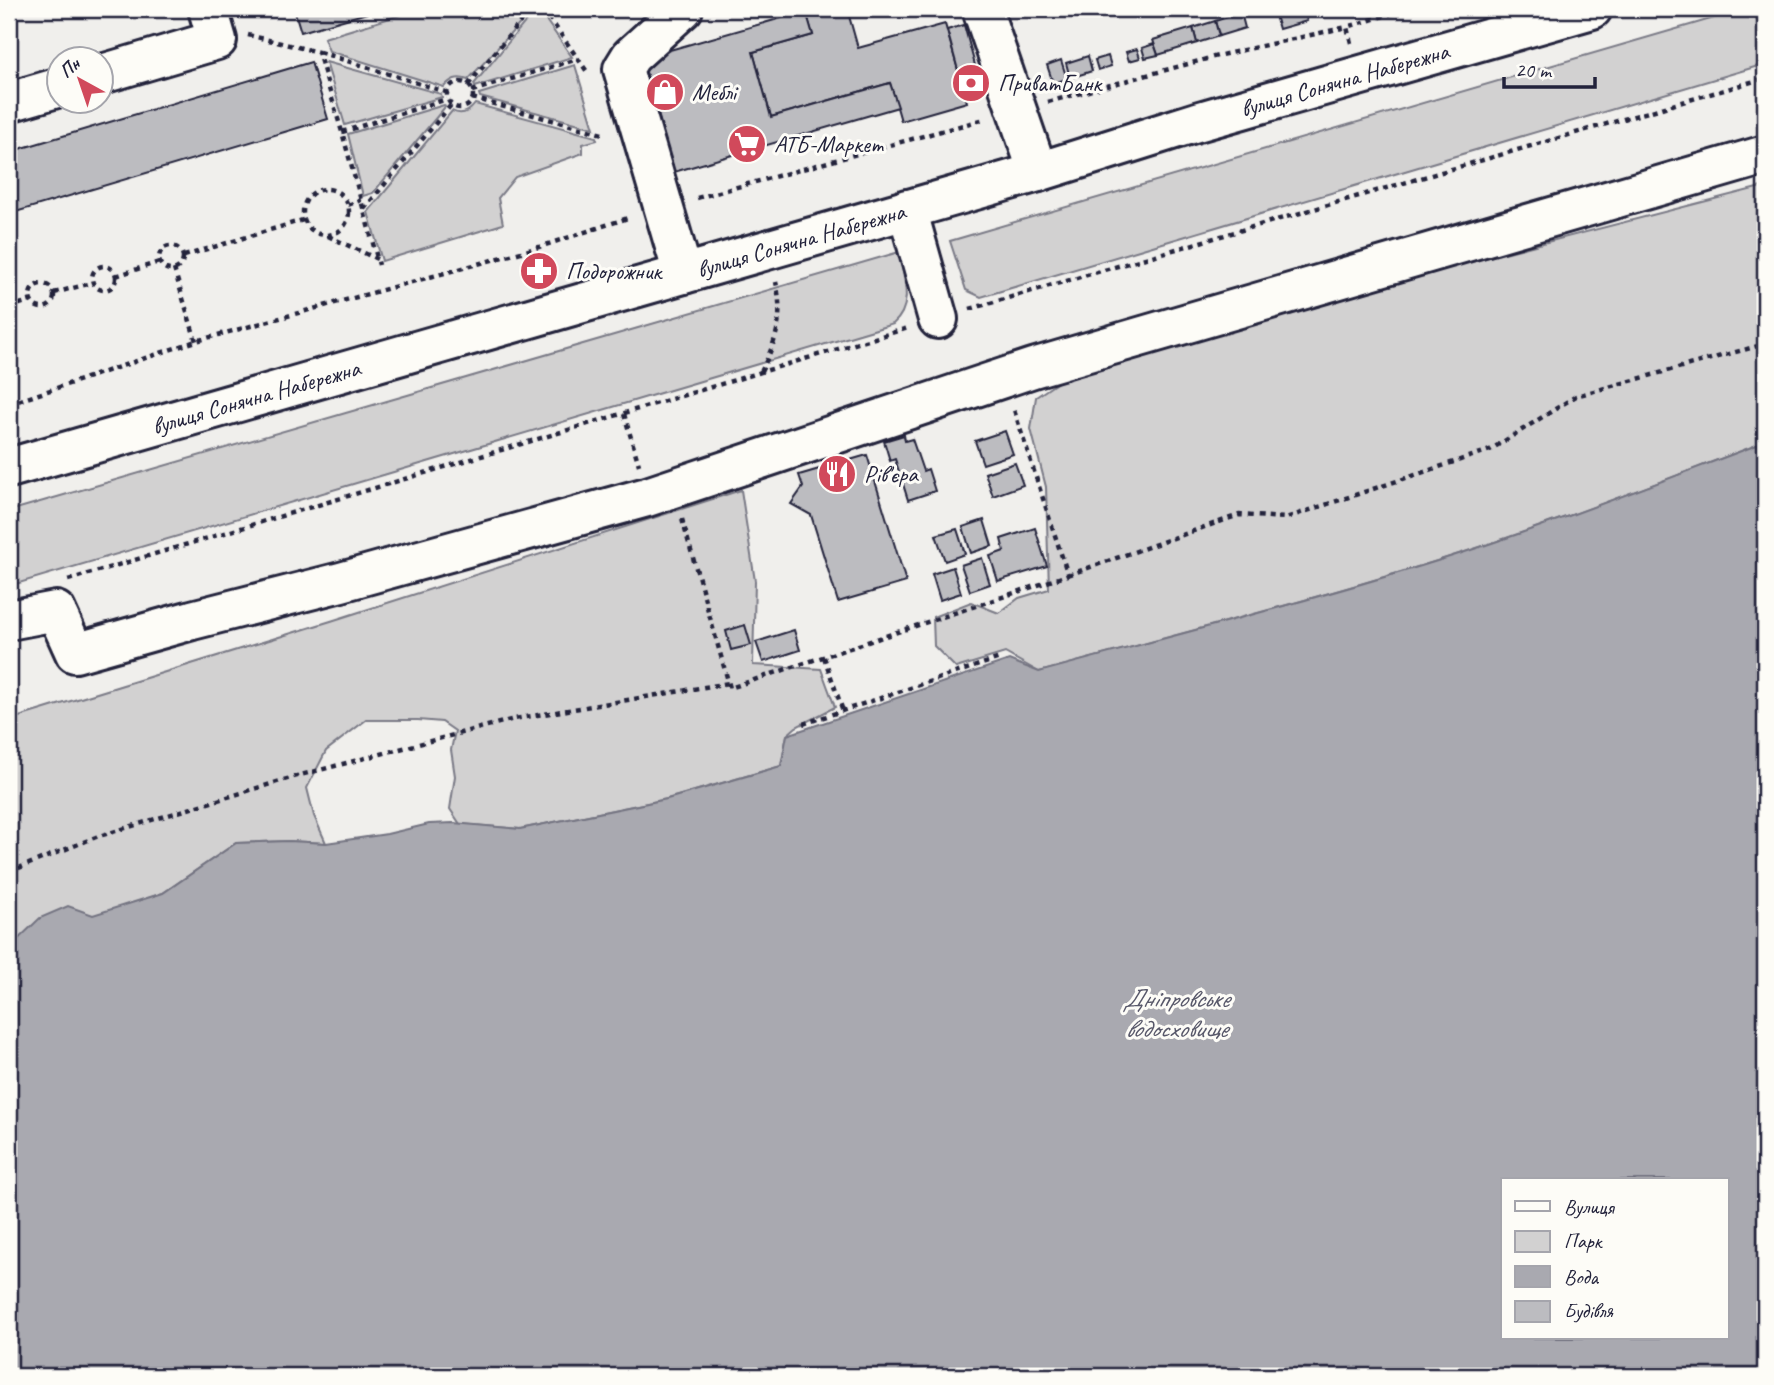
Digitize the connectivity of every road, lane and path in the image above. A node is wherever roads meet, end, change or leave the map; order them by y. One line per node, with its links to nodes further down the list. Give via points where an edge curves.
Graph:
1 (531, 9): 14 (path)
2 (543, 9): 10 (path)
3 (683, 9): 11 (main road, via 631,56)
4 (982, 9): 25 (main road)
5 (1407, 9): 8 (path, via 1347,27)
6 (1592, 9): 25 (main road, вулиця Сонячна Набережна)
7 (211, 18): 9 (path); 12 (main road, via 217,40)
8 (1352, 48)
9 (318, 52): 17 (path); 22 (path)
10 (578, 59): 11 (path, via 593,79); 16 (path)
11 (623, 69): 23 (main road)
12 (116, 70)
13 (1765, 78): 42 (path)
14 (468, 85): 16 (path); 17 (path, via 456,82)
15 (46, 91): 20 (main road)
16 (472, 91): 18 (path)
17 (446, 92): 19 (path)
18 (472, 98): 21 (path, via 461,108); 23 (path)
19 (447, 99): 21 (path); 22 (path)
20 (9, 102)
21 (451, 105): 29 (path)
22 (342, 132): 26 (path)
23 (644, 146): 35 (main road)
24 (1765, 155): 46 (main road)
25 (1038, 172): 28 (main road, вулиця Сонячна Набережна)
26 (361, 200): 27 (path); 29 (path)
27 (348, 205): 30 (path, via 336,191 320,189 307,198); 31 (path, via 346,225)
28 (907, 209): 35 (main road, вулиця Сонячна Набережна); 42 (main road)
29 (364, 210): 31 (path, via 378,262)
30 (303, 220): 31 (path, via 313,232); 32 (path)
31 (327, 236)
32 (184, 256): 33 (path, via 169,245 159,254); 34 (path)
33 (159, 262): 34 (path); 36 (path)
34 (174, 269): 43 (path)
35 (683, 274): 48 (main road, вулиця Сонячна Набережна)
36 (116, 276): 38 (path, via 109,289); 38 (path, via 113,269 101,266 94,270)
37 (776, 281): 45 (path, via 778,328)
38 (92, 283): 39 (path)
39 (54, 293): 40 (path, via 48,308 40,309); 40 (path, via 40,284 30,292)
40 (30, 301): 41 (path)
41 (9, 307)
42 (938, 319): 45 (path)
43 (196, 341)
44 (1765, 344): 50 (path, via 1576,396 1490,450 1286,518 1239,515)
45 (761, 372): 47 (path)
46 (1003, 378): 49 (main road); 50 (path)
47 (624, 414): 49 (path); 51 (path)
48 (9, 468)
49 (660, 492): 52 (main road, via 75,653 56,611); 55 (path)
50 (1068, 575): 53 (path)
51 (62, 581)
52 (9, 620)
53 (824, 657): 55 (path, via 730,688); 56 (path)
54 (1000, 658): 56 (path)
55 (729, 683): 58 (path, via 501,722 108,833)
56 (843, 711): 57 (path)
57 (803, 724)
58 (9, 872)

